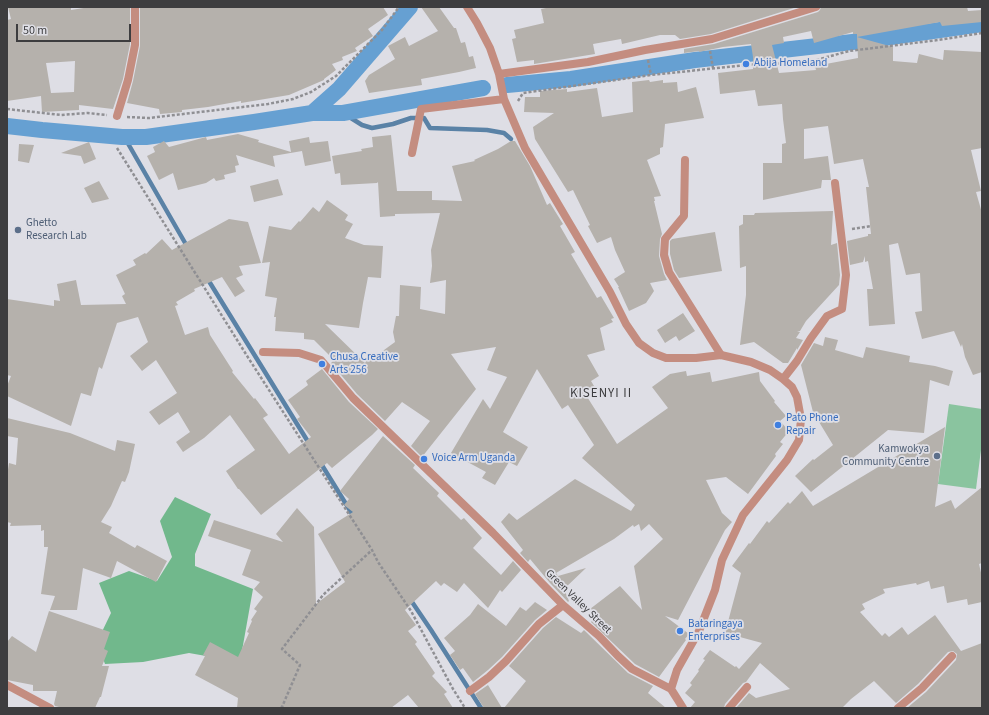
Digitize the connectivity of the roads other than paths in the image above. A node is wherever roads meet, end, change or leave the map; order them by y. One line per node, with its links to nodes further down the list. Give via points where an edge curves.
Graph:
1 (135, 7): 6 (street, via 135,45)
2 (467, 7): 4 (street, via 490,48)
3 (816, 7): 4 (street, via 712,38 588,62)
4 (499, 74): 5 (street)
5 (504, 99): 7 (street, via 422,109); 11 (street, via 525,148 610,292 626,324 640,343 653,353 666,358)
6 (117, 116)
7 (412, 153)
8 (685, 160): 11 (street, via 684,216 665,239 664,255 669,272)
9 (836, 183): 12 (street, via 846,275 842,309 827,316)
10 (263, 352): 13 (street, Green Valley Street, via 299,353 321,360 353,398)
11 (721, 355): 12 (street, via 751,362)
12 (783, 379): 17 (street, via 792,387 797,397 801,419 799,440 780,470 743,515 722,560 715,590 699,631 677,670)
13 (563, 605): 17 (street, Green Valley Street, via 632,669); 18 (street, via 539,624 506,662)
14 (952, 656): 22 (street, via 922,688)
15 (7, 685): 19 (street)
16 (747, 687): 21 (street)
17 (671, 688): 20 (street)
18 (470, 691)
19 (50, 708)
20 (683, 708)
21 (730, 708)
22 (898, 708)

